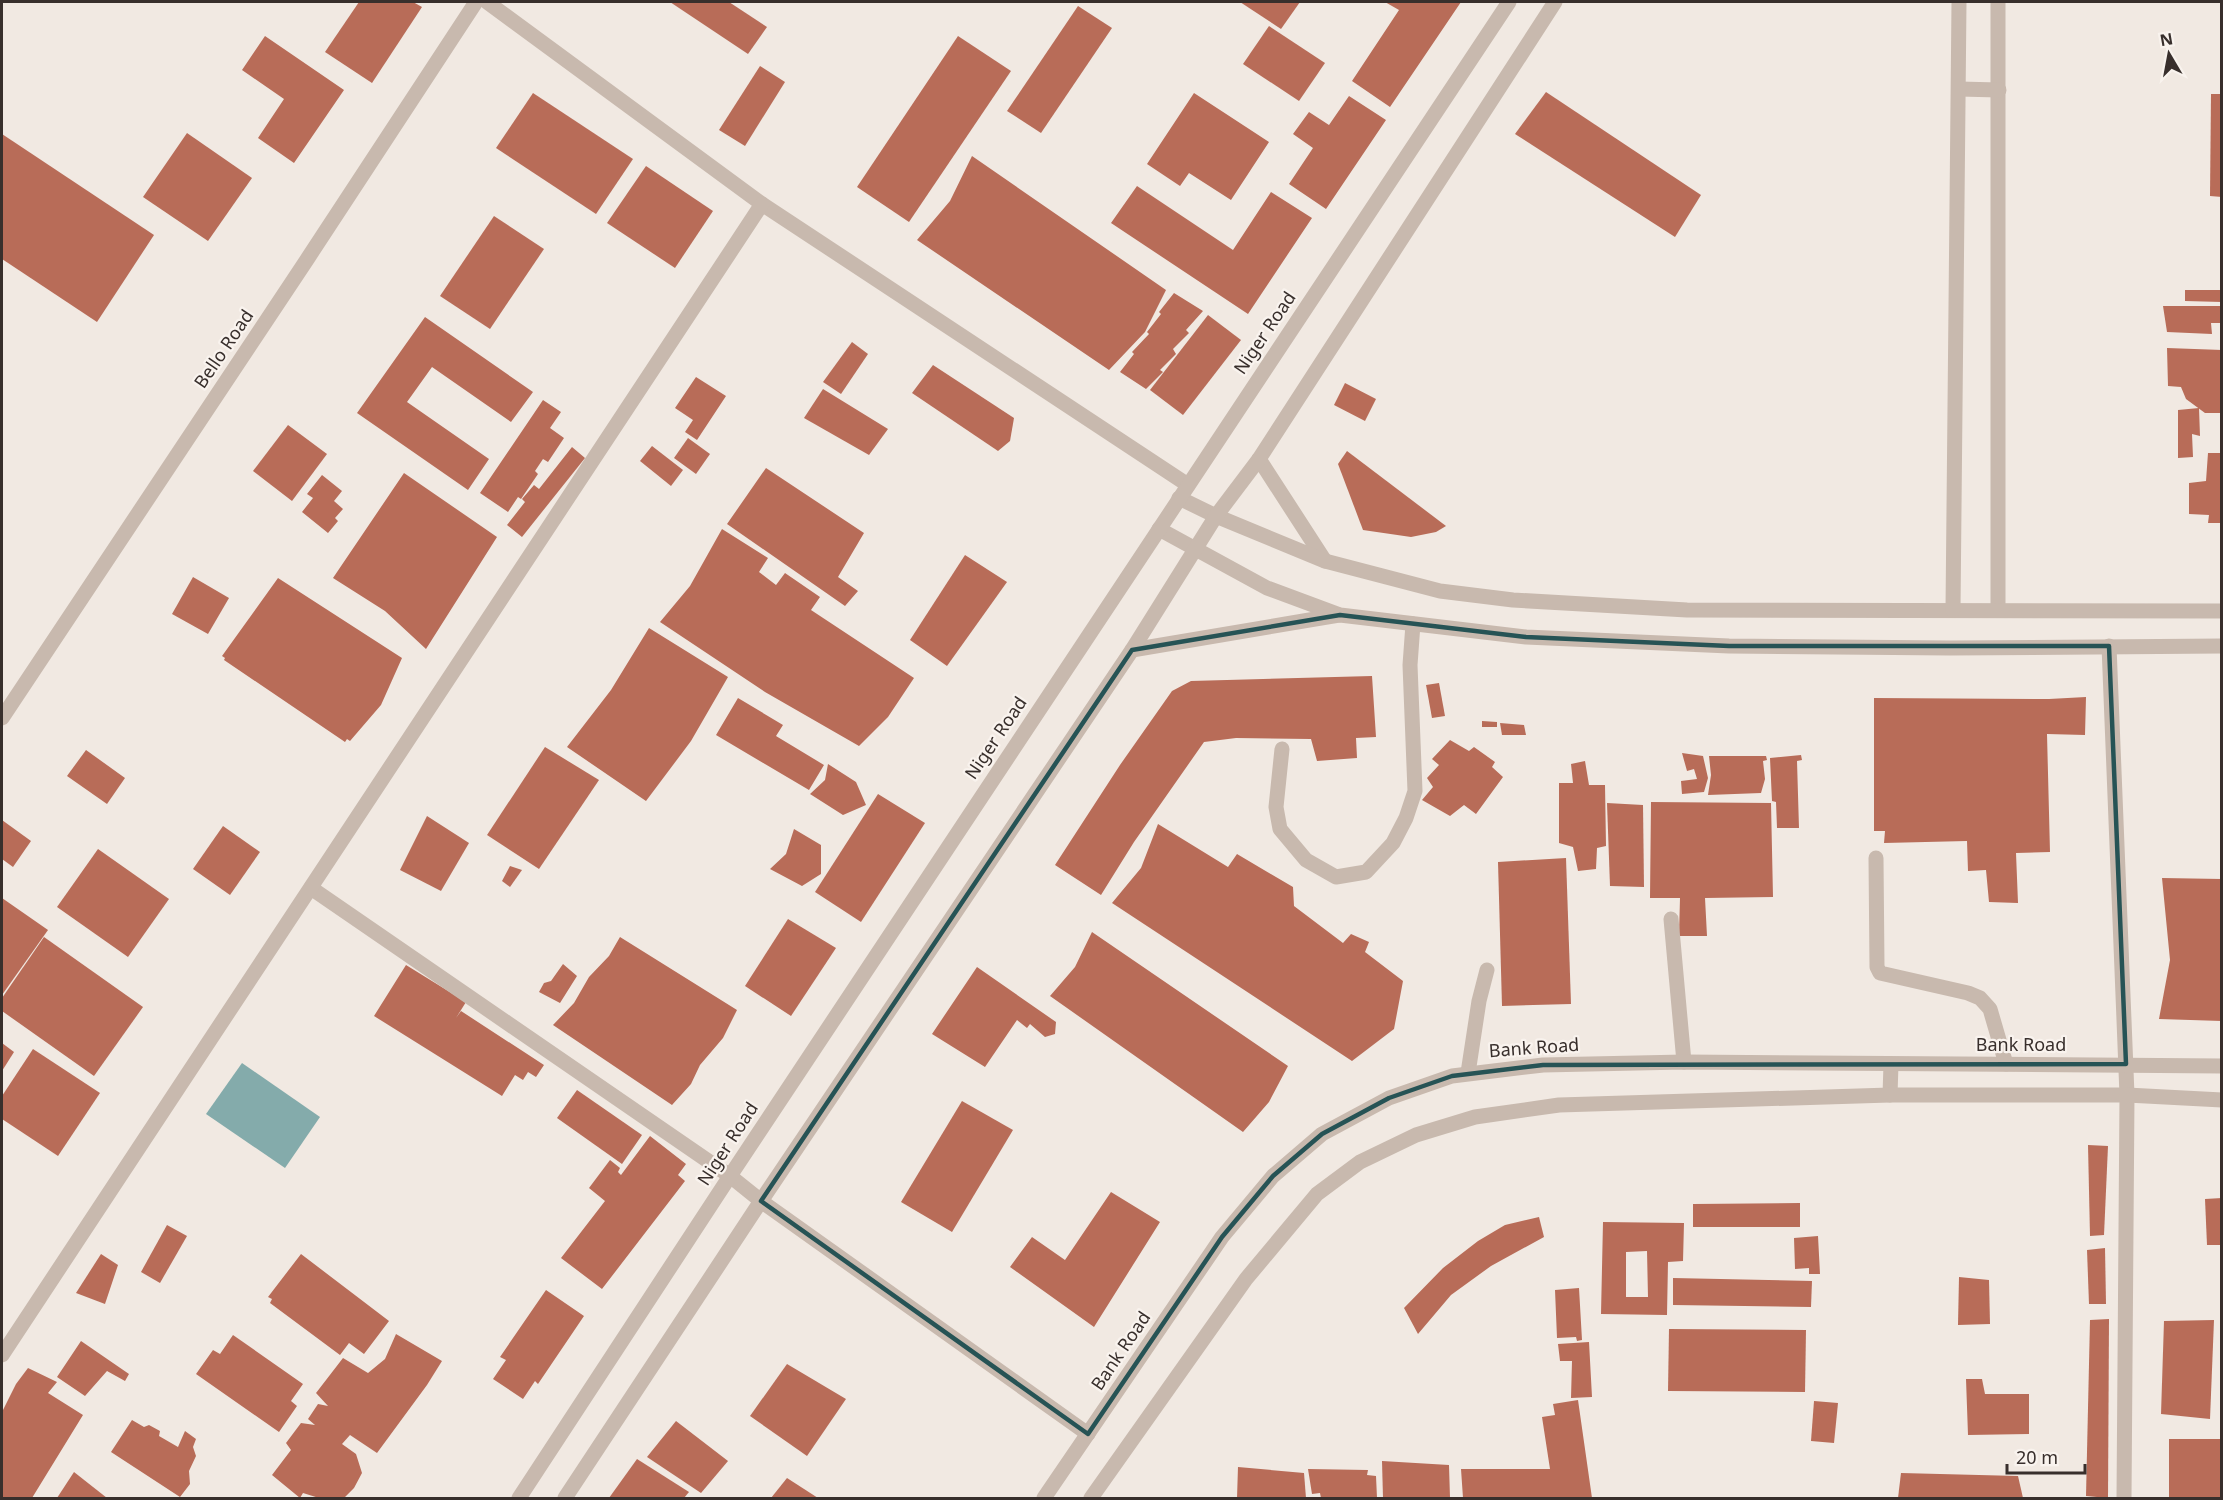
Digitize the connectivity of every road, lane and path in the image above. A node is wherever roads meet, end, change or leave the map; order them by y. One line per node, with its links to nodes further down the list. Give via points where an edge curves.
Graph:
1 (476, 2): 25 (street, Bello Road)
2 (487, 2): 9 (street)
3 (1509, 2): 11 (street, Niger Road)
4 (1555, 2): 10 (street)
5 (1959, 2): 7 (street)
6 (1998, 2): 8 (street)
7 (1959, 89): 8 (street); 18 (street)
8 (1999, 90): 17 (street)
9 (762, 204): 11 (street); 28 (street)
10 (1259, 459): 13 (street); 16 (street)
11 (1188, 484): 12 (street, Niger Road)
12 (1179, 498): 13 (street); 14 (street, Niger Road)
13 (1216, 516): 15 (street); 16 (street)
14 (1159, 529): 15 (street); 40 (street, Niger Road)
15 (1194, 549): 20 (street, via 1266,588); 24 (street)
16 (1325, 561): 18 (street, via 1440,591 1513,600 1687,610)
17 (1998, 609): 18 (street); 19 (street)
18 (1953, 610)
19 (2222, 611)
20 (1340, 615): 21 (street); 24 (street)
21 (1413, 624): 22 (street, via 1526,637 1729,646); 26 (street, via 1410,665 1415,791 1393,843 1366,872 1336,877 1306,860 1280,830 1276,807)
22 (2109, 646): 23 (street); 34 (street)
23 (2222, 646)
24 (1132, 650): 41 (street)
25 (2, 717)
26 (1282, 749)
27 (1876, 858): 33 (street, via 1880,972 1980,998 1990,1009)
28 (311, 888): 40 (street); 42 (street)
29 (1671, 918): 31 (street)
30 (1487, 970): 36 (street)
31 (1683, 1062): 32 (street, Bank Road); 36 (street, Bank Road, via 1543,1065)
32 (1891, 1064): 33 (street, Bank Road); 37 (street)
33 (2006, 1064): 34 (street, Bank Road)
34 (2126, 1064): 35 (street, Bank Road); 38 (street)
35 (2222, 1066)
36 (1468, 1073): 43 (street, Bank Road, via 1389,1098 1322,1134 1273,1176 1222,1237)
37 (1890, 1095): 38 (street); 47 (street, via 1559,1106 1475,1117 1416,1135 1360,1162 1317,1194 1246,1279)
38 (2127, 1095): 39 (street); 48 (street)
39 (2222, 1100)
40 (730, 1176): 41 (street); 44 (street, Niger Road)
41 (761, 1201): 43 (street); 45 (street)
42 (2, 1355)
43 (1088, 1434): 46 (street, Bank Road)
44 (519, 1498)
45 (566, 1498)
46 (1044, 1498)
47 (1091, 1498)
48 (2124, 1498)

